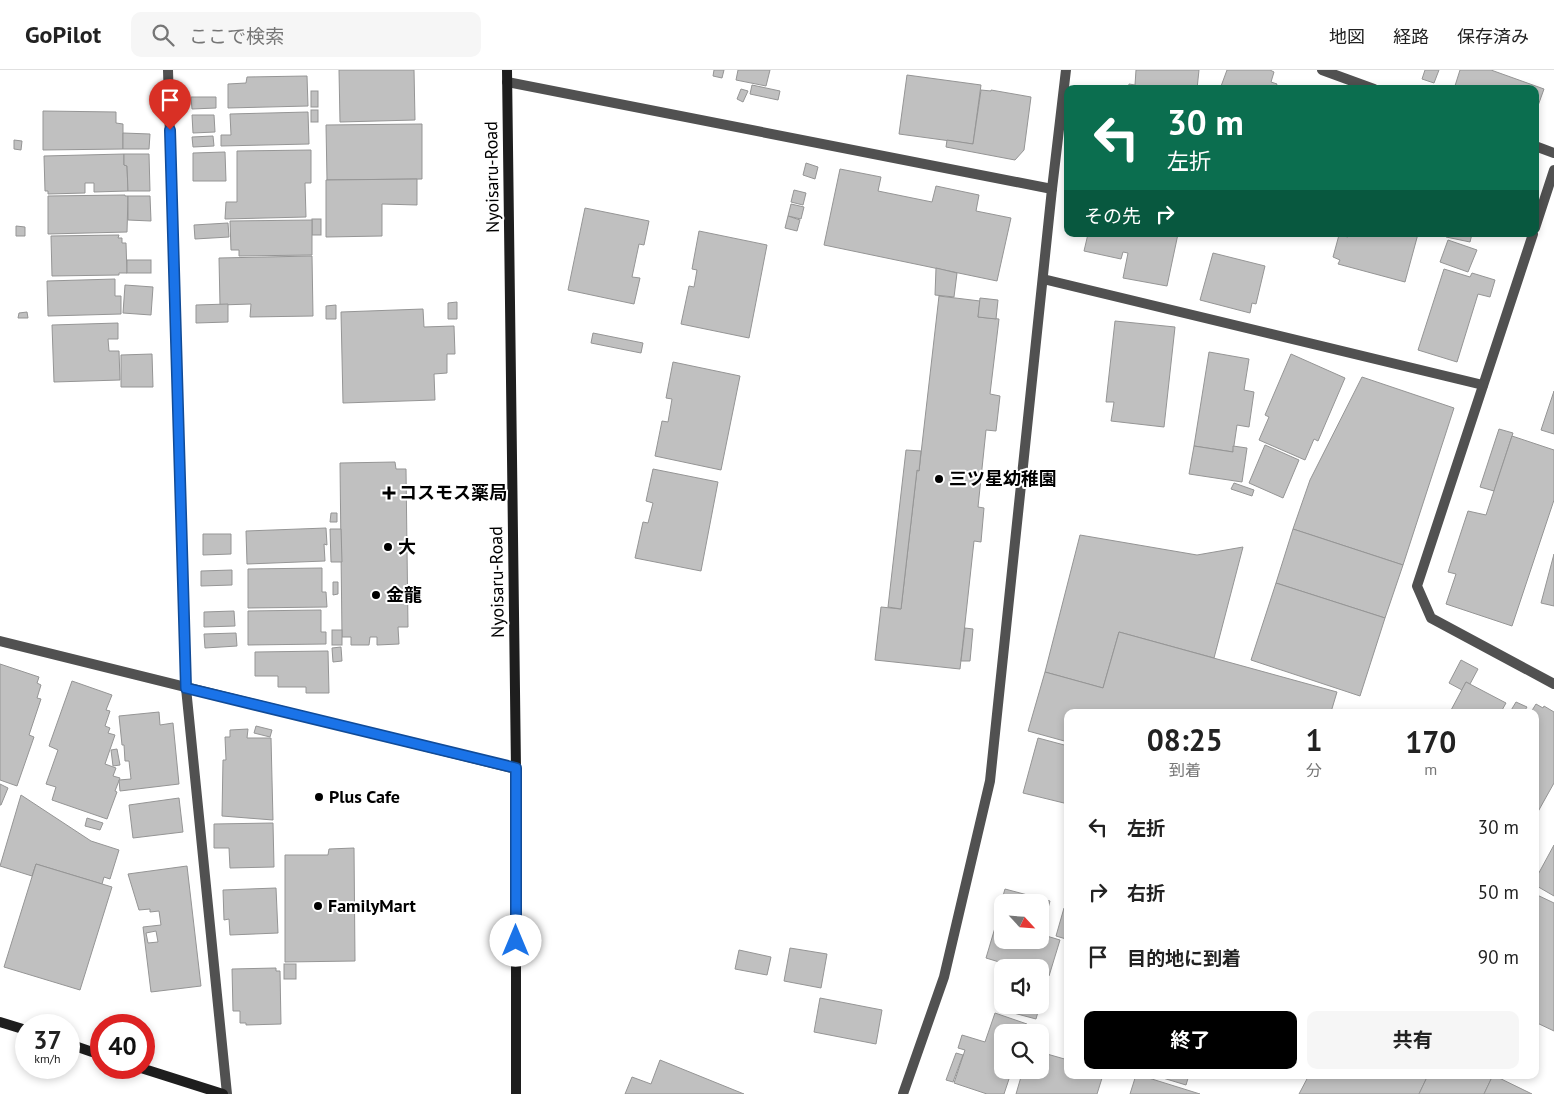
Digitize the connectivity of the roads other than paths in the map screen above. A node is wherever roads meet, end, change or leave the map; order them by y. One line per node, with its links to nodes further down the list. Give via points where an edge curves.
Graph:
1 (168, 70): 19 (street)
2 (507, 70): 5 (street, Nyoisaru-Road)
3 (1066, 70): 6 (street)
4 (1322, 70): 7 (street)
5 (507, 82): 12 (street); 20 (street, Nyoisaru-Road)
6 (1064, 85)
7 (1363, 85)
8 (1064, 87): 12 (street)
9 (1539, 147): 10 (street)
10 (1554, 153)
11 (1554, 170): 13 (street)
12 (1052, 189): 15 (street)
13 (1539, 216)
14 (1532, 237): 16 (street)
15 (1043, 279): 16 (street); 27 (street, via 990,781 944,977)
16 (1483, 385): 18 (street, via 1417,586 1431,618)
17 (0, 641): 19 (street)
18 (1554, 684)
19 (186, 688): 20 (street); 25 (street)
20 (516, 768): 26 (street, Nyoisaru-Road)
21 (0, 1022): 22 (street)
22 (15, 1027)
23 (155, 1072): 24 (street)
24 (223, 1094)
25 (227, 1094)
26 (516, 1094)
27 (903, 1094)

